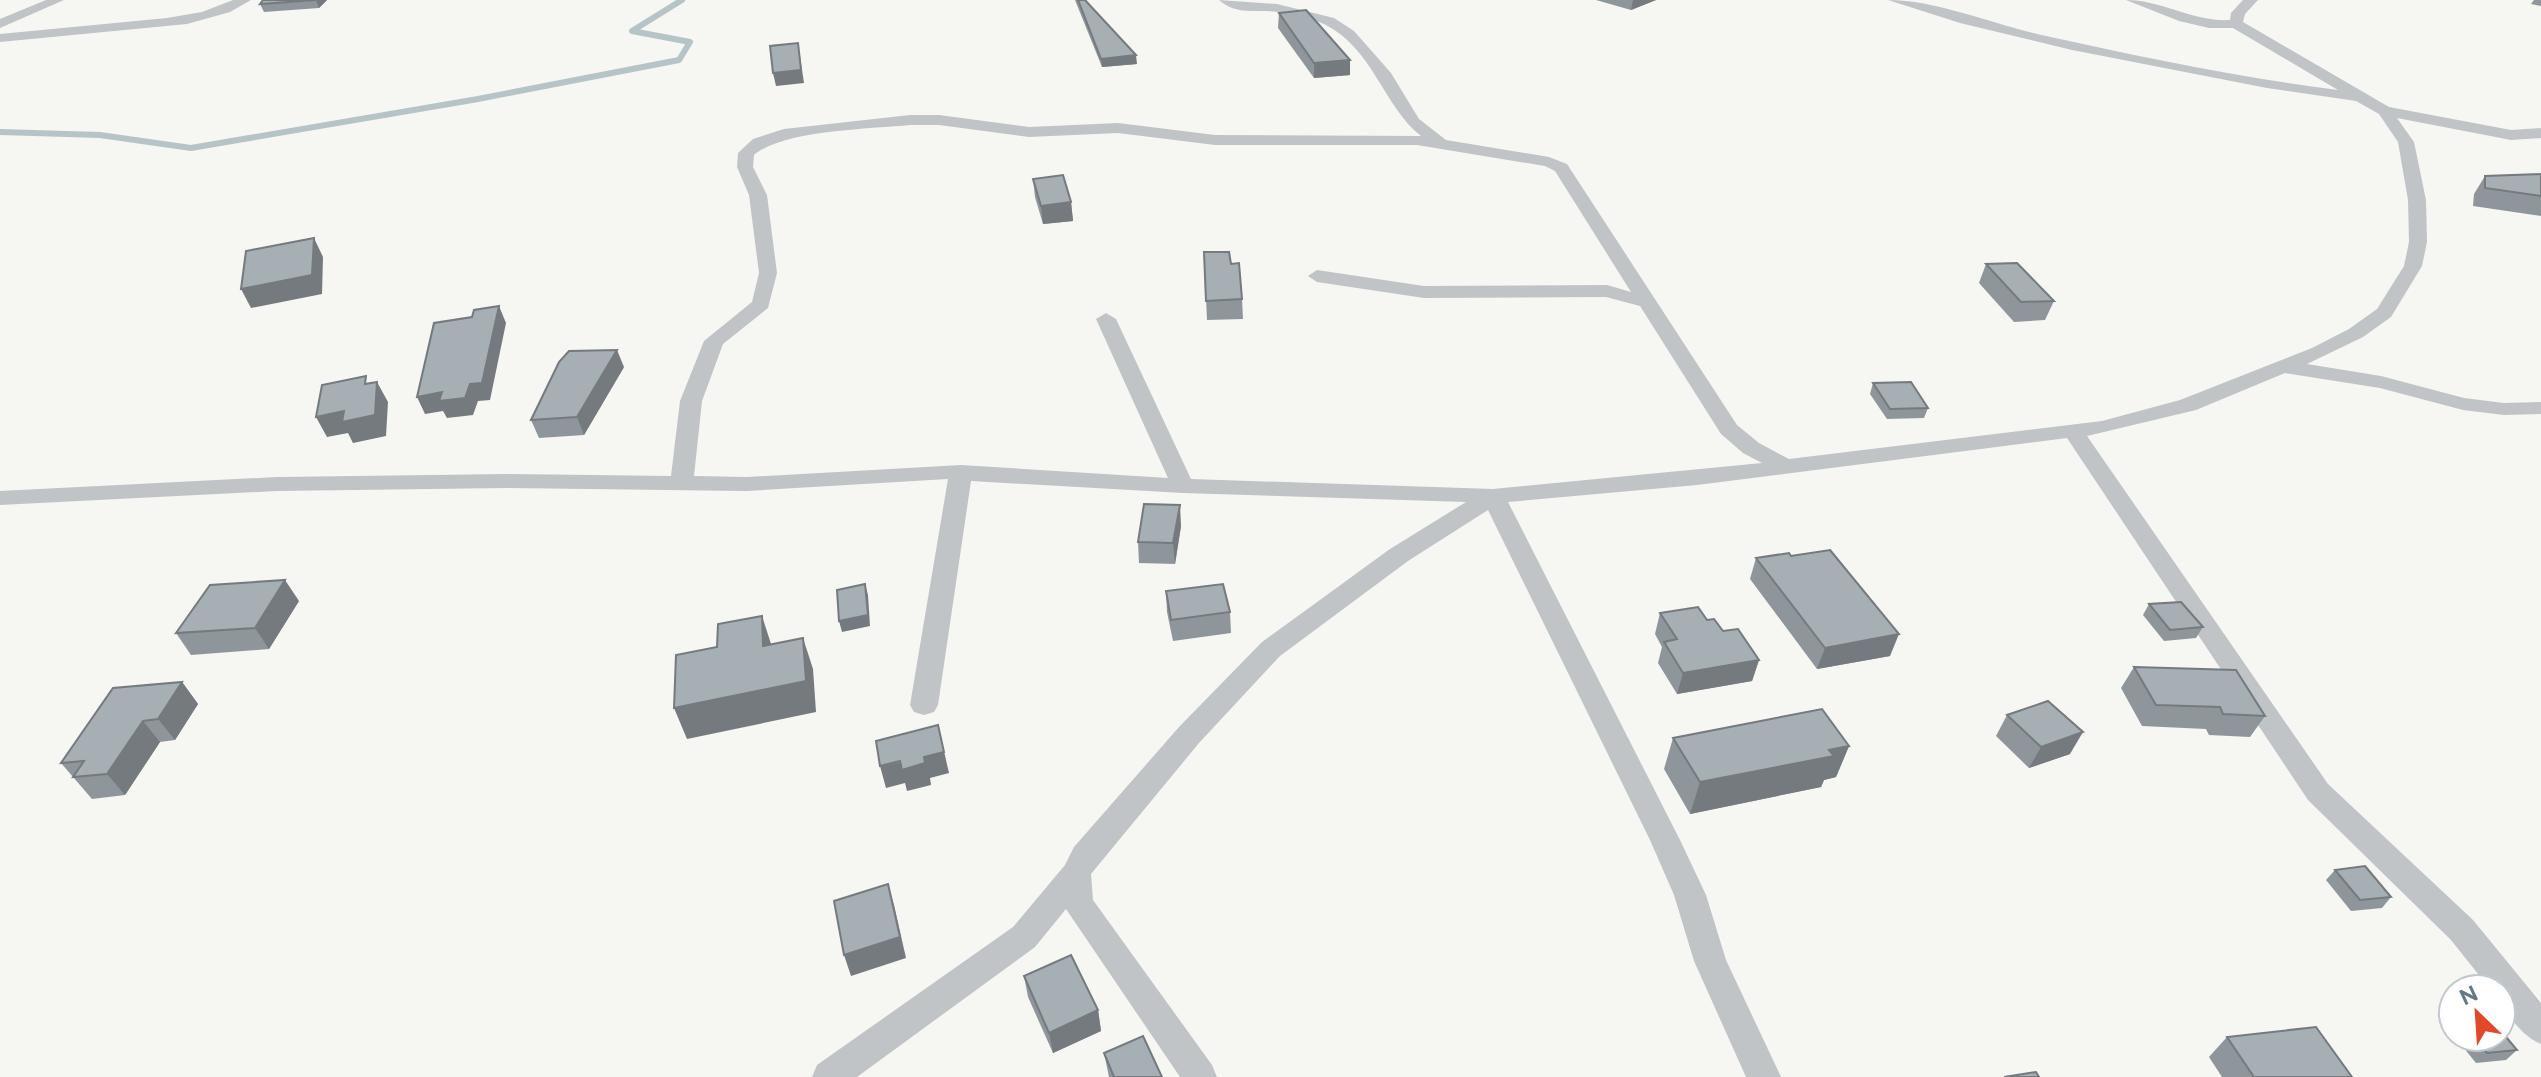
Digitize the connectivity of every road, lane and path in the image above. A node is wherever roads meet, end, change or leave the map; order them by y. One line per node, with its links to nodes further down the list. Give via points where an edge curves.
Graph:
1 (57, 0): 7 (street)
2 (244, 0): 9 (street, via 184,22)
3 (1226, 0): 12 (street, via 1244,8 1277,8 1329,21 1349,34 1386,76 1413,122)
4 (1895, 0): 10 (street, via 2038,38)
5 (2133, 0): 8 (street, via 2196,22)
6 (2251, 0): 8 (street, via 2238,13)
7 (0, 24)
8 (2236, 24): 10 (street)
9 (0, 38)
10 (2375, 105): 11 (street, via 2511,135); 16 (street, via 2406,142 2417,200 2413,266 2384,313 2356,333)
11 (2541, 133)
12 (1439, 142): 14 (street, via 1561,168); 21 (street, via 1215,140 1118,128 1029,132 910,120 809,130 759,142 746,153 745,167 758,195 768,273 761,304 714,341 691,401)
13 (1317, 276): 14 (street, via 1424,292 1607,291)
14 (1646, 302): 19 (street, via 1729,429)
15 (1106, 319): 22 (street)
16 (2284, 367): 17 (street, via 2381,382 2463,404); 18 (street, via 2188,405)
17 (2541, 408)
18 (2073, 431): 19 (street); 27 (street, via 2318,792 2462,930)
19 (1786, 467): 23 (street)
20 (961, 472): 21 (street); 22 (street); 25 (street)
21 (681, 484): 24 (street, via 277,484)
22 (1183, 486): 23 (street)
23 (1493, 496): 26 (street, via 1399,555 1271,649 1147,784 1085,856); 30 (street, via 1665,840 1690,895 1710,961)
24 (0, 498)
25 (924, 705)
26 (1076, 874): 28 (street, via 1024,937); 29 (street, via 1079,905)
27 (2541, 1028)
28 (829, 1077)
29 (1200, 1077)
30 (1764, 1077)

